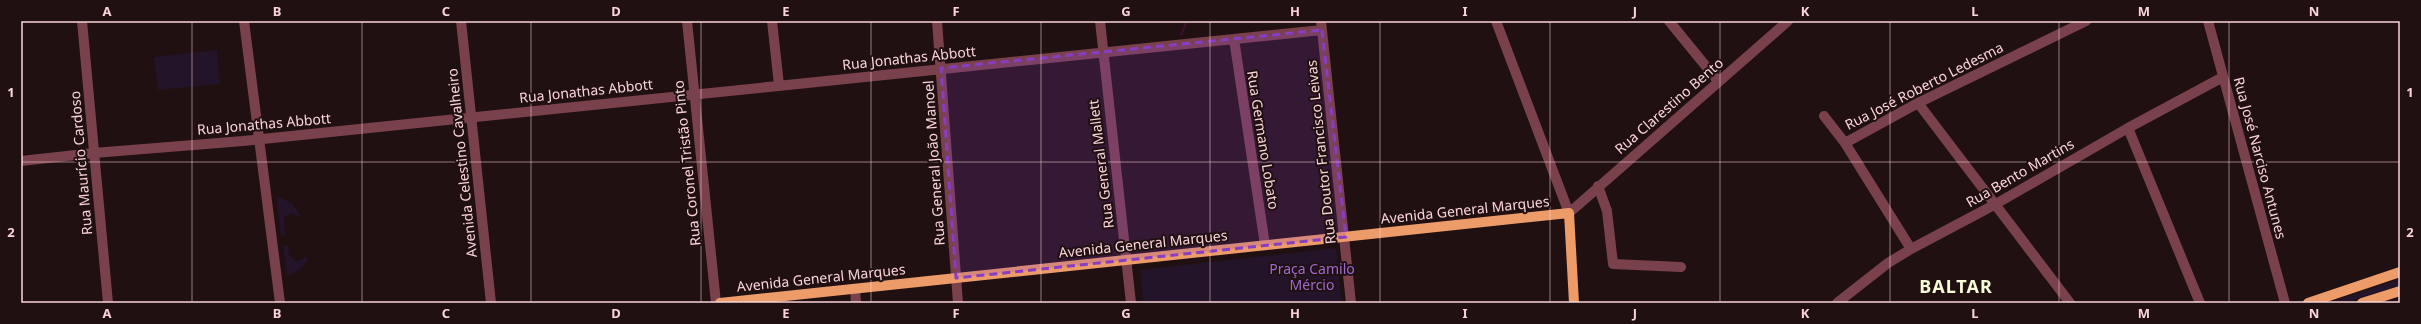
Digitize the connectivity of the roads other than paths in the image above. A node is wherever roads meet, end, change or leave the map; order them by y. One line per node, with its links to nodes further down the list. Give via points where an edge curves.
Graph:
1 (82, 21): 27 (street, Rua Maurício Cardoso)
2 (244, 21): 25 (street)
3 (461, 21): 23 (street, Avenida Celestino Cavalheiro)
4 (687, 21): 20 (street, Rua Coronel Tristão Pinto)
5 (772, 21): 19 (street)
6 (938, 21): 16 (street, Rua General João Manoel)
7 (1100, 21): 15 (street, Rua General Mallett)
8 (1496, 21): 31 (street)
9 (1669, 21): 18 (street)
10 (1788, 21): 18 (street, Rua Clarestino Bento)
11 (2086, 21): 21 (street, Rua José Roberto Ledesma)
12 (2208, 21): 17 (street, Rua José Narciso Antunes)
13 (1321, 25): 14 (street, Rua Jonathas Abbott); 32 (street, Rua Doutor Francisco Leivas)
14 (1234, 39): 15 (street, Rua Jonathas Abbott); 33 (street, Rua Germano Lobato)
15 (1102, 52): 16 (street, Rua Jonathas Abbott); 35 (street, Rua General Mallett)
16 (941, 68): 19 (street, Rua Jonathas Abbott); 38 (street, Rua General João Manoel)
17 (2223, 77): 24 (street, Rua Bento Martins); 54 (street, Rua José Narciso Antunes)
18 (1718, 81): 29 (street, Rua Clarestino Bento)
19 (778, 85): 20 (street, Rua Jonathas Abbott)
20 (694, 94): 23 (street, Rua Jonathas Abbott); 44 (street, Rua Coronel Tristão Pinto)
21 (1918, 103): 26 (street, Rua José Roberto Ledesma); 30 (street)
22 (1824, 116): 26 (street)
23 (472, 117): 25 (street, Rua Jonathas Abbott); 43 (street, Avenida Celestino Cavalheiro)
24 (2128, 128): 30 (street, Rua Bento Martins); 53 (street)
25 (258, 140): 27 (street, Rua Jonathas Abbott); 42 (street)
26 (1845, 143): 34 (street, Rua José Roberto Ledesma)
27 (94, 153): 28 (street, Rua Jonathas Abbott); 41 (street, Rua Maurício Cardoso)
28 (21, 161)
29 (1598, 186): 31 (street, Rua Clarestino Bento); 36 (street, via 1607,211 1612,264)
30 (1994, 205): 34 (street, Rua Bento Martins); 52 (street)
31 (1569, 213): 32 (main road, Avenida General Marques); 50 (main road)
32 (1346, 237): 33 (main road, Avenida General Marques); 49 (street, Rua Doutor Francisco Leivas)
33 (1265, 246): 35 (main road, Avenida General Marques)
34 (1911, 250): 51 (street, Rua Bento Martins, via 1888,264)
35 (1126, 260): 38 (main road, Avenida General Marques); 48 (street, Rua General Mallett)
36 (1681, 267)
37 (2400, 272): 55 (main road)
38 (956, 278): 39 (main road, Avenida General Marques); 47 (street, Rua General João Manoel)
39 (855, 289): 45 (main road, Avenida General Marques); 46 (street)
40 (2400, 291): 56 (main road)
41 (108, 303)
42 (280, 303)
43 (491, 303)
44 (716, 303)
45 (720, 303)
46 (856, 303)
47 (958, 303)
48 (1131, 303)
49 (1351, 303)
50 (1574, 303)
51 (1837, 303)
52 (2070, 303)
53 (2200, 303)
54 (2285, 303)
55 (2308, 303)
56 (2362, 303)

